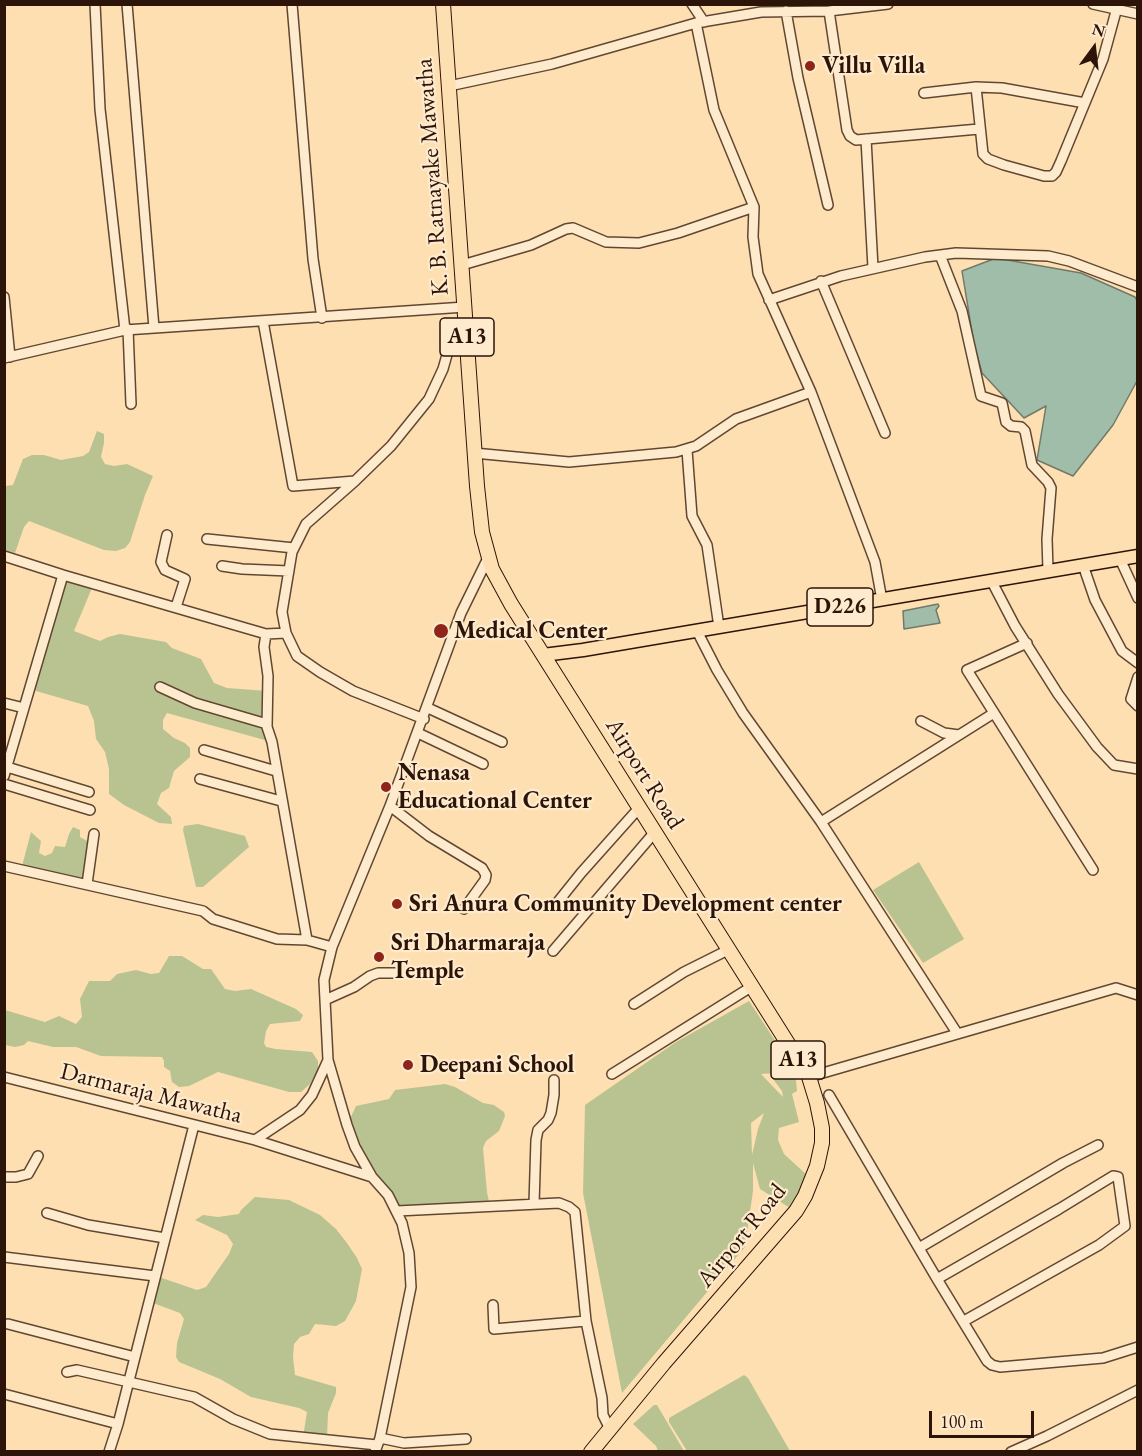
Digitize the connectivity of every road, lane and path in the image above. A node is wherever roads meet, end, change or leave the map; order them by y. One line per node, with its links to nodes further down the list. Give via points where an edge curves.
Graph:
1 (95, 4): 33 (street, via 100,109)
2 (127, 4): 32 (street)
3 (292, 4): 29 (street, via 313,260)
4 (442, 4): 13 (highway, K. B. Ratnayake Mawatha / A13)
5 (692, 4): 12 (street)
6 (888, 4): 10 (street)
7 (1093, 4): 8 (street)
8 (1118, 7): 11 (street); 16 (street)
9 (786, 11): 10 (street); 12 (street); 19 (street)
10 (829, 11): 18 (street, via 847,130 856,140)
11 (1137, 14)
12 (700, 22): 13 (street, via 552,64); 20 (street, via 714,110)
13 (449, 86): 22 (highway, K. B. Ratnayake Mawatha / A13)
14 (976, 87): 15 (street); 16 (street); 17 (street)
15 (924, 93)
16 (1085, 103): 17 (street, via 1052,176 987,159)
17 (979, 129): 18 (street)
18 (867, 139): 23 (street)
19 (828, 205)
20 (754, 207): 22 (street, via 639,243 606,242 573,228 566,229 531,245); 27 (street, via 758,274)
21 (940, 255): 23 (street); 25 (street, via 1048,256); 50 (street, via 962,311 981,396 1002,403 1006,422 1022,427 1032,465 1051,488)
22 (462, 266): 28 (highway, K. B. Ratnayake Mawatha / A13)
23 (873, 268): 24 (street)
24 (821, 281): 27 (street); 37 (street)
25 (1137, 287)
26 (4, 297): 34 (street)
27 (769, 300): 35 (street)
28 (465, 307): 29 (street); 31 (highway, K. B. Ratnayake Mawatha / A13)
29 (322, 318): 30 (street)
30 (263, 321): 32 (street); 40 (street, via 293,486)
31 (466, 322): 39 (highway, K. B. Ratnayake Mawatha / A13); 40 (street, via 452,337 429,399 391,446)
32 (154, 327): 33 (street)
33 (127, 329): 34 (street); 36 (street)
34 (7, 358)
35 (811, 392): 38 (street, via 736,419); 55 (street, via 875,562)
36 (131, 404)
37 (885, 433)
38 (687, 450): 39 (street, via 569,462); 57 (street, via 692,516 707,545)
39 (474, 453): 46 (highway, K. B. Ratnayake Mawatha / A13)
40 (355, 481): 43 (street, via 306,524)
41 (168, 535): 56 (street, via 161,562 165,570 185,579)
42 (207, 539): 43 (street)
43 (294, 548): 51 (street)
44 (4, 556): 52 (street)
45 (1137, 556): 47 (main road, D226)
46 (488, 558): 62 (highway, K. B. Ratnayake Mawatha / A13); 69 (street, Darmaraja Mawatha, via 461,614)
47 (1120, 559): 48 (main road, D226); 54 (street)
48 (1083, 565): 50 (main road, D226); 63 (street, via 1095,600 1122,651)
49 (222, 566): 51 (street)
50 (1048, 570): 53 (main road, D226)
51 (289, 571): 59 (street, via 282,612)
52 (63, 575): 56 (street); 68 (street)
53 (991, 580): 55 (main road, D226); 61 (street)
54 (1137, 598)
55 (882, 600): 57 (main road, D226)
56 (176, 607): 60 (street)
57 (719, 627): 58 (main road, D226)
58 (697, 631): 62 (main road, D226); 89 (street, via 743,713)
59 (286, 633): 60 (street); 71 (street, via 297,656 320,672 352,691)
60 (266, 634): 73 (street)
61 (1027, 643): 70 (street, via 967,670); 79 (street, via 1096,747 1114,765)
62 (543, 655): 87 (highway, Airport Road / A13)
63 (1137, 663)
64 (1137, 677): 67 (street, via 1131,699)
65 (160, 687): 73 (street, via 195,703)
66 (4, 703): 68 (street)
67 (1137, 706)
68 (24, 708): 80 (street)
69 (428, 708): 71 (street, Darmaraja Mawatha); 76 (street)
70 (994, 713): 75 (street); 93 (street)
71 (424, 719): 74 (street, Darmaraja Mawatha)
72 (921, 721): 75 (street, via 944,733)
73 (267, 724): 81 (street)
74 (418, 733): 78 (street); 86 (street, Darmaraja Mawatha)
75 (959, 735): 89 (street)
76 (502, 742)
77 (204, 750): 81 (street)
78 (483, 764)
79 (1137, 769)
80 (6, 771): 84 (street)
81 (276, 771): 85 (street)
82 (200, 779): 85 (street)
83 (4, 784): 88 (street)
84 (89, 792)
85 (281, 801): 97 (street)
86 (390, 806): 96 (street, via 438,842 482,868 485,880); 98 (street, Darmaraja Mawatha)
87 (639, 808): 90 (highway, Airport Road / A13); 95 (street)
88 (90, 810)
89 (821, 822): 106 (street)
90 (654, 833): 99 (highway, Airport Road / A13); 100 (street)
91 (94, 834): 94 (street)
92 (4, 866): 94 (street)
93 (1093, 870)
94 (87, 884): 97 (street, via 203,911 213,919 277,939)
95 (557, 903)
96 (464, 909)
97 (307, 940): 98 (street)
98 (332, 947): 104 (street, Darmaraja Mawatha, via 324,980)
99 (728, 950): 102 (highway, Airport Road / A13); 105 (street)
100 (553, 951)
101 (395, 973): 104 (street, via 370,976)
102 (751, 987): 108 (street); 110 (highway, Airport Road / A13)
103 (1137, 995): 106 (street, via 1116,988)
104 (325, 1000): 107 (street, Darmaraja Mawatha)
105 (634, 1004)
106 (957, 1033): 110 (street)
107 (328, 1060): 114 (street, Darmaraja Mawatha, via 312,1095 300,1110); 118 (street, via 355,1147)
108 (612, 1074)
109 (4, 1077): 113 (street, Darmaraja Mawatha)
110 (809, 1077): 138 (highway, Airport Road / A13, via 820,1116 822,1143 818,1166 805,1196)
111 (554, 1080): 119 (street, via 551,1113 538,1130 536,1140)
112 (829, 1095): 123 (street)
113 (194, 1125): 114 (street, Darmaraja Mawatha); 122 (street)
114 (255, 1140): 118 (street)
115 (1098, 1145): 123 (street)
116 (38, 1156): 117 (street, via 28,1174)
117 (4, 1177)
118 (372, 1177): 120 (street)
119 (534, 1204): 120 (street); 128 (street, via 559,1203 575,1212)
120 (397, 1210): 140 (street, via 407,1245 411,1287)
121 (47, 1213): 122 (street, via 88,1225)
122 (165, 1238): 125 (street)
123 (919, 1248): 126 (street)
124 (4, 1257): 125 (street)
125 (155, 1276): 132 (street)
126 (937, 1278): 129 (street); 129 (street, via 1113,1176 1118,1177 1125,1226 1099,1245)
127 (493, 1305): 128 (street, via 494,1329)
128 (586, 1321): 138 (street, via 603,1415)
129 (964, 1322): 131 (street, via 987,1361 1000,1367 1102,1358)
130 (8, 1324): 132 (street)
131 (1137, 1347)
132 (135, 1357): 134 (street)
133 (67, 1372): 134 (street, via 77,1370)
134 (128, 1384): 137 (street); 140 (street, via 194,1397 270,1434)
135 (1137, 1390): 143 (street)
136 (4, 1394): 137 (street)
137 (118, 1424): 141 (street)
138 (610, 1429): 142 (highway, Airport Road / A13)
139 (466, 1439): 140 (street)
140 (378, 1445)
141 (109, 1452)
142 (591, 1452)
143 (1011, 1452)

